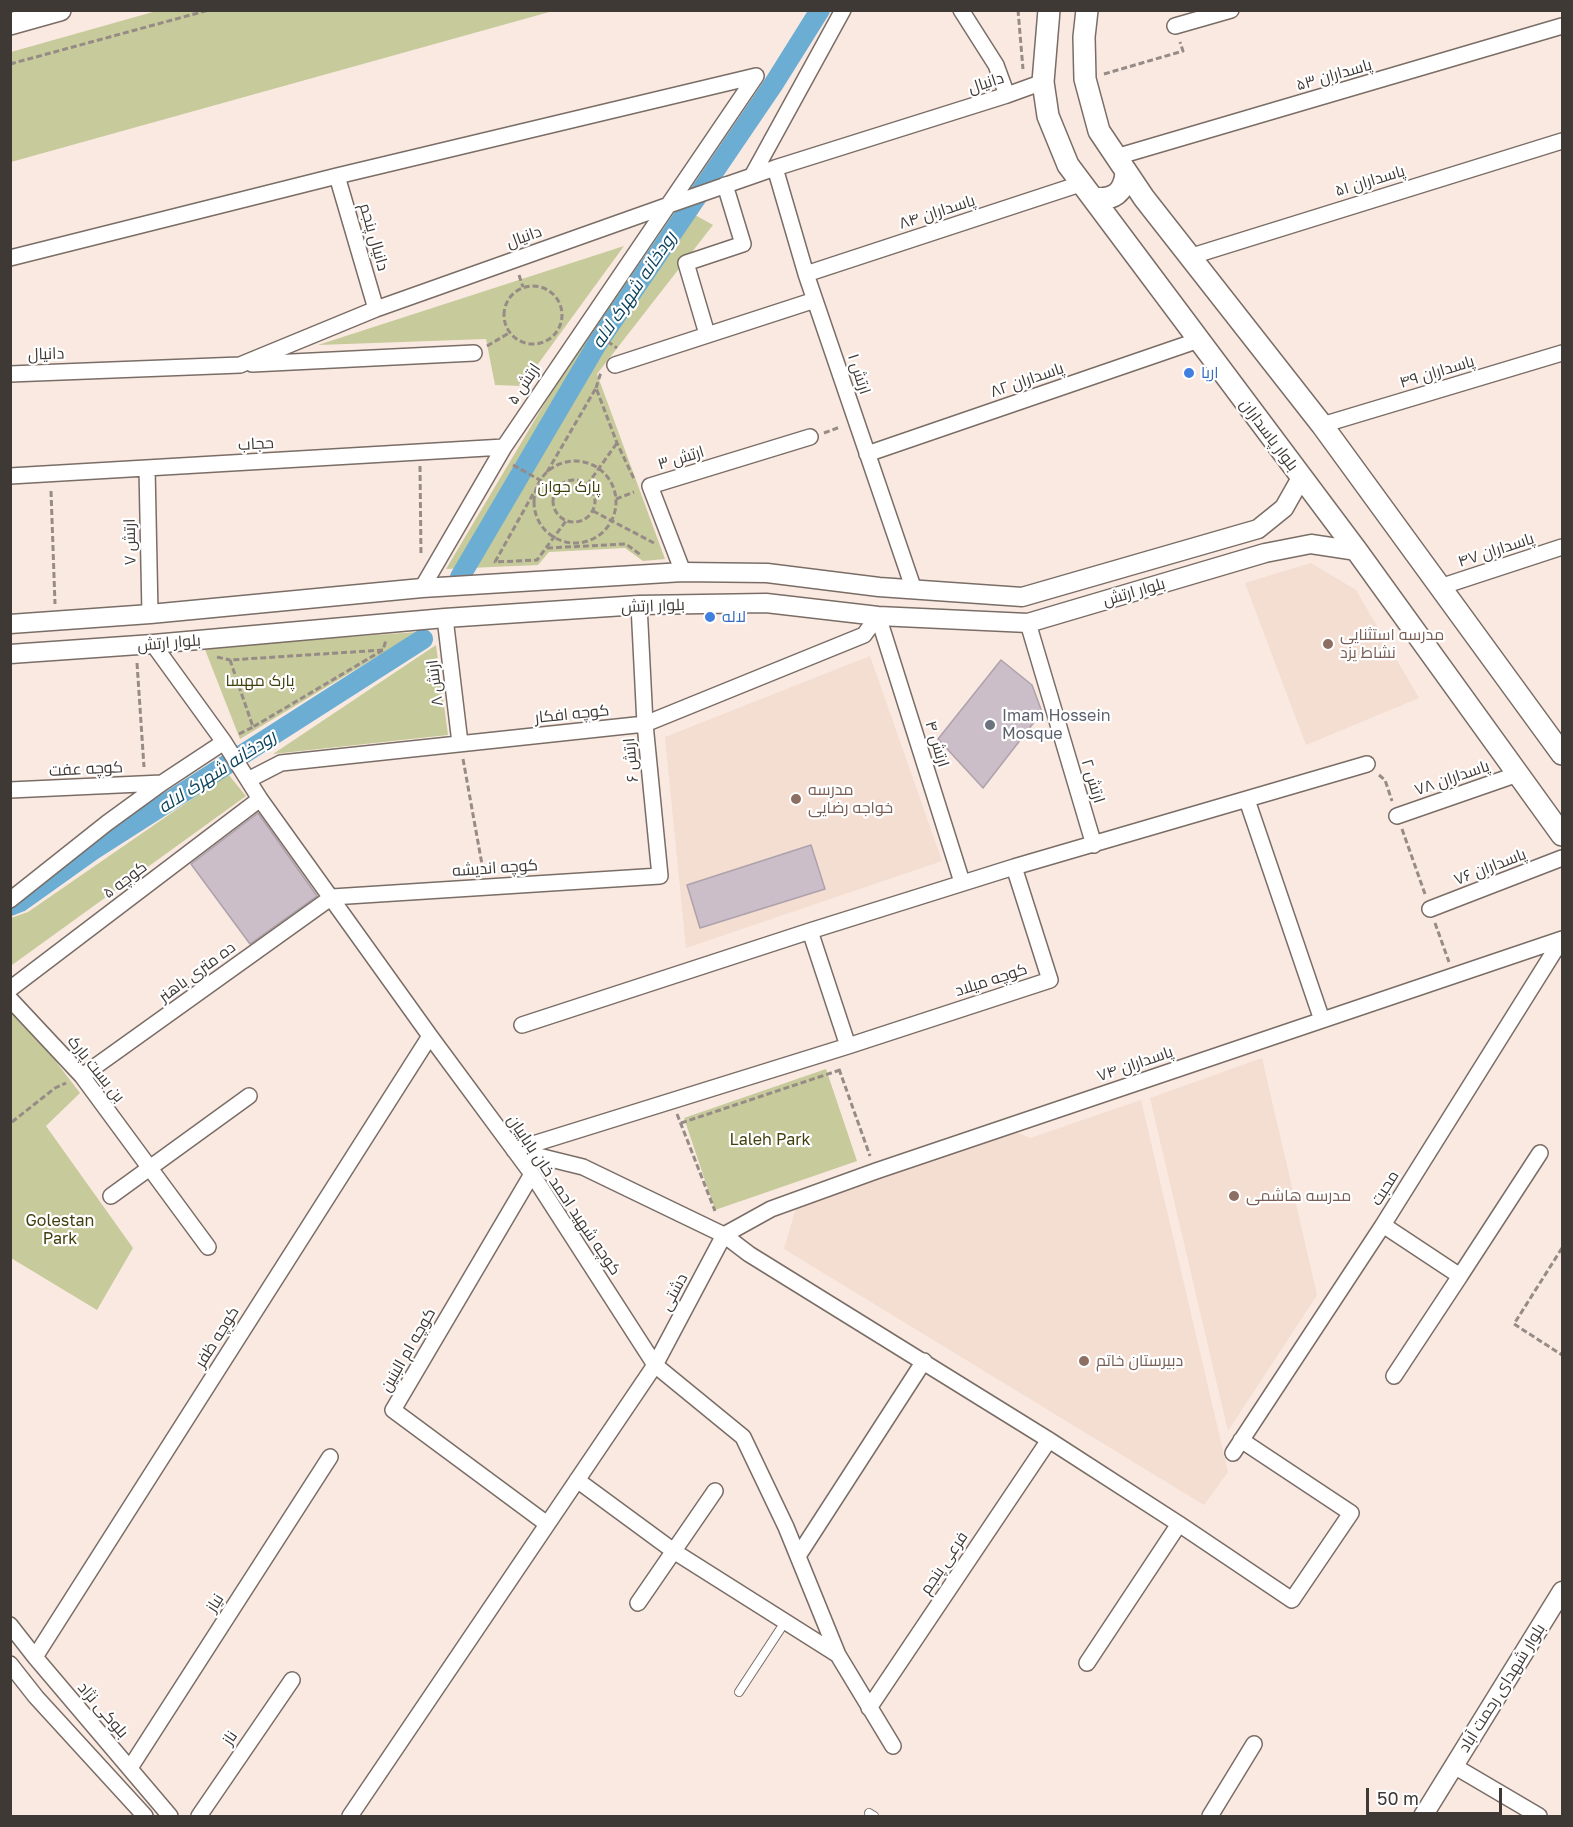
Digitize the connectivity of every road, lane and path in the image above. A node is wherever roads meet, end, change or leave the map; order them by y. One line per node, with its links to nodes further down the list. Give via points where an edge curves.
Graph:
1 (60, 10): 9 (main road)
2 (209, 10): 12 (path)
3 (843, 10): 20 (street)
4 (961, 10): 15 (street, via 996,66)
5 (1018, 10): 14 (path)
6 (1049, 10): 14 (main road, بلوار پاسداران)
7 (1231, 10): 10 (street)
8 (1087, 12): 13 (main road)
9 (10, 24)
10 (1175, 26): 13 (path, via 1183,51)
11 (1563, 27): 17 (street, پاسداران ۵۳)
12 (10, 64)
13 (1084, 80): 17 (main road, via 1099,131)
14 (1034, 86): 15 (street, دانیال); 22 (main road, بلوار پاسداران, via 1068,165)
15 (1007, 95): 18 (street, دانیال)
16 (1563, 141): 26 (street, پاسداران ۵۱)
17 (1121, 165): 22 (main road, via 1125,185 1117,195 1105,200); 23 (main road)
18 (775, 168): 20 (street, دانیال); 28 (street, ارتش ۱)
19 (337, 176): 24 (street, ارتش ۵, via 756,76); 27 (street); 30 (street, دانیال پنجم)
20 (752, 176): 21 (street, دانیال)
21 (725, 185): 24 (street, دانیال); 32 (street, via 743,244 686,263)
22 (1086, 191): 25 (main road, بلوار پاسداران); 28 (street, پاسداران ۸۴)
23 (1144, 198): 25 (main road, via 1120,200 1112,209); 26 (main road)
24 (666, 206): 30 (street, دانیال); 43 (street, ارتش ۵)
25 (1110, 221): 33 (main road, بلوار پاسداران)
26 (1189, 257): 40 (main road)
27 (10, 258)
28 (806, 274): 29 (street, ارتش ۱)
29 (815, 300): 32 (street); 39 (street, ارتش ۱)
30 (376, 309): 36 (street, دانیال)
31 (509, 333): 31 (path, via 525,344 543,343 558,332 563,315 557,298 542,287 524,287 509,299 503,316); 34 (path)
32 (707, 334): 37 (street)
33 (1199, 340): 45 (street, پاسداران ۸۲); 51 (main road, بلوار پاسداران)
34 (474, 353): 36 (street)
35 (1563, 353): 40 (street, پاسداران ۴۹)
36 (240, 365): 38 (street, دانیال)
37 (615, 365)
38 (10, 374)
39 (856, 422): 41 (path); 45 (street, ارتش ۱)
40 (1322, 425): 70 (main road)
41 (810, 437): 68 (street, ارتش ۳, via 650,486)
42 (617, 443): 47 (path); 48 (path, via 596,388); 56 (path)
43 (501, 452): 44 (street, حجاب); 52 (path); 71 (street, ارتش ۵)
44 (420, 453): 46 (street, حجاب); 71 (path)
45 (867, 454): 72 (street, ارتش ۱)
46 (147, 468): 49 (street, حجاب); 74 (street, ارتش ۷)
47 (599, 469): 48 (path, via 578,461); 53 (path); 59 (path, via 610,482 616,499)
48 (547, 472): 52 (path)
49 (50, 474): 50 (street, حجاب); 77 (path)
50 (10, 476)
51 (1301, 477): 66 (main road, بلوار پاسداران); 72 (street, بلوار ارتش, via 1284,508 1258,529 1022,597)
52 (540, 480): 54 (path); 55 (path)
53 (587, 484): 54 (path, via 574,480); 57 (path, via 595,497)
54 (556, 489): 58 (path, via 554,507)
55 (536, 490): 61 (path, via 537,517); 64 (path, via 495,562 537,560)
56 (640, 490)
57 (592, 511): 58 (path, via 584,520); 59 (path)
58 (566, 521): 61 (path)
59 (611, 522): 61 (path, via 597,536 579,543); 62 (path)
60 (652, 533): 62 (path)
61 (554, 538): 64 (path)
62 (656, 544): 65 (path)
63 (1563, 547): 70 (street, پاسداران ۴۷)
64 (547, 548): 67 (path, via 626,544)
65 (658, 550)
66 (1357, 551): 78 (street, بلوار ارتش, via 1311,544 1265,553); 88 (main road, بلوار پاسداران)
67 (645, 558)
68 (683, 572): 69 (street, بلوار ارتش, via 767,573); 71 (street, بلوار ارتش)
69 (879, 587): 72 (street, بلوار ارتش); 75 (street)
70 (1440, 587): 86 (main road)
71 (422, 588): 74 (street, بلوار ارتش)
72 (914, 590)
73 (639, 605): 75 (street, بلوار ارتش, via 766,603); 76 (street, بلوار ارتش); 83 (street, ارتش ۶)
74 (150, 614): 77 (street, بلوار ارتش); 80 (street)
75 (878, 616): 78 (street, بلوار ارتش); 83 (street, کوچه افکار, via 864,635); 101 (street, ارتش ۴)
76 (445, 618): 80 (street, بلوار ارتش); 84 (street, ارتش ۸)
77 (55, 621): 79 (street, بلوار ارتش)
78 (1028, 623): 97 (street, ارتش ۲)
79 (10, 624)
80 (144, 645): 82 (street, بلوار ارتش); 85 (street, کوچه شهید احمد خان باباییان); 91 (path)
81 (383, 650): 81 (path, via 253,727 230,660 254,658)
82 (10, 654)
83 (645, 724): 84 (street, کوچه افکار); 100 (street, ارتش ۶)
84 (460, 743): 89 (street, کوچه افکار, via 281,763); 102 (path)
85 (227, 747): 89 (street, کوچه شهید احمد خان باباییان); 90 (street)
86 (1563, 754)
87 (1366, 764): 94 (street); 95 (path, via 1385,780)
88 (1518, 774): 95 (street, پاسداران ۷۸); 96 (main road, بلوار پاسداران)
89 (246, 777): 93 (street, کوچه شهید احمد خان باباییان)
90 (162, 783): 91 (street, کوچه عفت); 104 (street)
91 (145, 784): 92 (street, کوچه عفت)
92 (10, 790)
93 (260, 799): 103 (street, کوچه شهید احمد خان باباییان); 109 (street, کوچه ۵)
94 (1247, 800): 97 (street); 111 (street)
95 (1397, 816): 105 (path)
96 (1563, 835)
97 (1094, 845): 99 (street)
98 (1563, 858): 105 (street, پاسداران ۷۶)
99 (1014, 867): 101 (street); 114 (street, کوچه میلاد, via 1050,980)
100 (660, 876): 102 (street, کوچه اندیشه)
101 (962, 882): 106 (street)
102 (486, 887): 103 (street, کوچه اندیشه)
103 (332, 897): 113 (street, کوچه شهید احمد خان باباییان); 117 (street, ده متری باهنر)
104 (10, 900)
105 (1430, 909): 108 (path)
106 (810, 931): 112 (street); 114 (street)
107 (1563, 939): 108 (street, پاسداران ۷۴); 128 (street, محبت)
108 (1454, 975): 111 (street, پاسداران ۷۴)
109 (10, 989)
110 (10, 999): 117 (street, بن بست پارک)
111 (1322, 1020): 125 (street, پاسداران ۷۴)
112 (522, 1025)
113 (430, 1036): 122 (street, کوچه شهید احمد خان باباییان); 152 (street, کوچه ظفر)
114 (848, 1046): 115 (street, کوچه میلاد)
115 (833, 1051): 116 (path); 119 (street, کوچه میلاد)
116 (840, 1070): 121 (path); 125 (path)
117 (82, 1076): 120 (path, via 55,1088); 124 (street, بن بست پارک)
118 (249, 1096): 124 (street)
119 (672, 1101): 121 (path); 122 (street, کوچه میلاد)
120 (12, 1122)
121 (681, 1123): 129 (path)
122 (514, 1149): 126 (street, کوچه شهید احمد خان باباییان); 129 (street, via 583,1167)
123 (1540, 1153): 132 (street)
124 (149, 1167): 127 (street); 130 (street, بن بست پارک)
125 (876, 1171): 129 (street, پاسداران ۷۴, via 771,1209)
126 (532, 1174): 135 (street, کوچه شهید احمد خان باباییان); 143 (street, کوچه ام البنین, via 393,1410)
127 (111, 1196)
128 (1383, 1225): 132 (street); 138 (street, محبت)
129 (724, 1235): 134 (street); 135 (street, دشتی)
130 (208, 1247)
131 (1563, 1248): 133 (path, via 1514,1324)
132 (1460, 1276): 136 (street)
133 (1563, 1355)
134 (924, 1362): 137 (street); 146 (street)
135 (655, 1365): 141 (street, دشتی); 146 (street, کوچه شهید احمد خان باباییان, via 743,1437)
136 (1394, 1376)
137 (1049, 1440): 144 (street); 157 (street, فرعی پنجم)
138 (1241, 1440): 139 (street, محبت); 144 (street, via 1351,1513 1292,1600)
139 (1233, 1453)
140 (330, 1457): 161 (street, نیاز)
141 (577, 1480): 143 (street, دشتی); 145 (street)
142 (715, 1491): 145 (street)
143 (547, 1524): 165 (street, دشتی)
144 (1179, 1524): 153 (street)
145 (675, 1552): 148 (street); 149 (street)
146 (798, 1556): 151 (street, کوچه شهید احمد خان باباییان)
147 (1563, 1591): 160 (street, بلوار شهدای رحمت آباد)
148 (638, 1604)
149 (785, 1622): 151 (street); 156 (lane)
150 (10, 1625): 152 (street, بلوکی نژاد)
151 (838, 1655): 157 (street, کوچه شهید احمد خان باباییان)
152 (35, 1657): 161 (street, بلوکی نژاد)
153 (1087, 1663)
154 (10, 1664): 162 (street)
155 (292, 1680): 164 (street, ناز)
156 (740, 1692)
157 (869, 1708): 159 (street, کوچه شهید احمد خان باباییان)
158 (1254, 1744): 166 (street)
159 (893, 1746)
160 (1454, 1766): 167 (street, بلوار شهدای رحمت آباد); 168 (street)
161 (130, 1768): 163 (street, بلوکی نژاد)
162 (145, 1816)
163 (170, 1816)
164 (199, 1816)
165 (350, 1816)
166 (1209, 1816)
167 (1423, 1816)
168 (1539, 1816)

